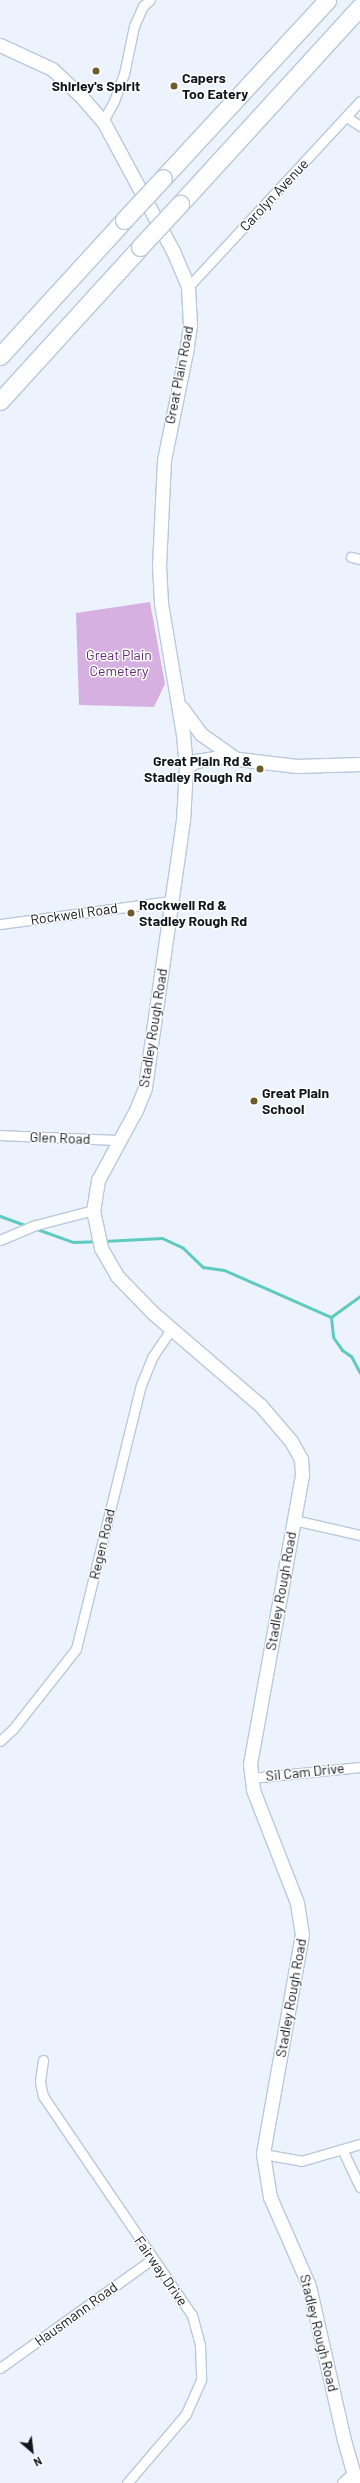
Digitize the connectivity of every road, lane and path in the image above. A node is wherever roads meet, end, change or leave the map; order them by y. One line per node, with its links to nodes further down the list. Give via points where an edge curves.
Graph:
1 (150, 0): 7 (street, via 143,6 134,26 124,74)
2 (327, 0): 10 (highway, bridge)
3 (360, 7): 11 (highway, bridge)
4 (0, 44): 7 (main road, Great Plain Road, via 52,69 80,95)
5 (360, 101): 6 (street, Carolyn Avenue)
6 (347, 117): 8 (street); 9 (street, Carolyn Avenue)
7 (103, 122): 9 (main road, Great Plain Road, via 173,251)
8 (360, 126)
9 (188, 288): 12 (main road, Great Plain Road, via 190,325 164,460 159,564 160,603)
10 (0, 356)
11 (0, 401)
12 (180, 705): 13 (main road, Great Plain Road, via 202,734); 15 (main road, Great Plain Road)
13 (237, 759): 14 (main road, Great Plain Road, via 296,766); 15 (main road, Great Plain Road, via 222,757 196,761)
14 (360, 764)
15 (186, 767): 16 (main road, Stadley Rough Road, via 183,820)
16 (171, 901): 17 (street, Rockwell Road); 19 (main road, Stadley Rough Road, via 145,1088)
17 (0, 924)
18 (0, 1135): 19 (street, Glen Road)
19 (119, 1140): 20 (main road, Stadley Rough Road, via 98,1180)
20 (94, 1210): 21 (street, via 36,1225); 22 (main road, Stadley Rough Road, via 100,1248 111,1268 127,1288)
21 (0, 1240)
22 (171, 1329): 23 (main road, Stadley Rough Road, via 261,1406 291,1441 301,1460 302,1475); 25 (street, Regen Road, via 153,1356 141,1385 76,1649)
23 (294, 1520): 24 (street); 27 (main road, Stadley Rough Road, via 253,1747)
24 (360, 1535)
25 (0, 1741)
26 (360, 1767): 27 (street, Sil Cam Drive)
27 (251, 1778): 31 (main road, Stadley Rough Road, via 258,1805 297,1903 302,1934)
28 (44, 2060): 33 (street, Fairway Drive, via 40,2082 43,2096)
29 (360, 2144): 30 (street)
30 (342, 2149): 31 (street, via 301,2161); 32 (street)
31 (263, 2154): 35 (main road, Stadley Rough Road, via 270,2197 309,2286)
32 (360, 2187)
33 (152, 2259): 34 (street, Hausmann Road); 36 (street, Fairway Drive, via 192,2315 200,2345 201,2380 186,2414)
34 (0, 2368)
35 (352, 2480)
36 (127, 2483)

